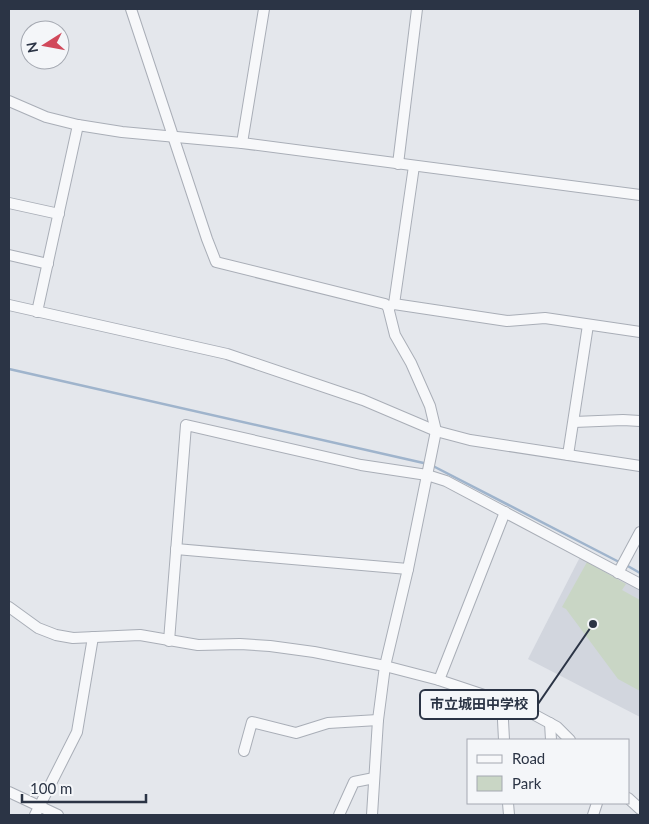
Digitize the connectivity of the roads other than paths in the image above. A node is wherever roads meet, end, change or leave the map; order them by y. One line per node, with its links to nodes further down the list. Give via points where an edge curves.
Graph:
1 (131, 9): 6 (street)
2 (264, 9): 7 (street)
3 (417, 9): 8 (street)
4 (9, 101): 5 (street, via 46,117)
5 (78, 125): 6 (street); 12 (street)
6 (174, 136): 7 (street); 16 (street, via 216,262)
7 (242, 143): 8 (street)
8 (398, 164): 9 (street)
9 (414, 166): 10 (street); 16 (street)
10 (640, 195)
11 (9, 202): 12 (street)
12 (59, 214): 14 (street)
13 (9, 255): 14 (street)
14 (48, 264): 17 (street)
15 (9, 305): 17 (street)
16 (391, 306): 18 (street, via 507,321 545,318); 22 (street, via 395,335 430,406)
17 (37, 312): 22 (street, via 227,354 362,400)
18 (588, 325): 19 (street); 21 (street)
19 (640, 332)
20 (640, 421): 21 (street)
21 (574, 422): 23 (street)
22 (436, 431): 23 (street, via 470,440); 25 (street)
23 (568, 455): 24 (street)
24 (640, 466)
25 (428, 472): 26 (street); 28 (street, via 361,464 186,425); 29 (street)
26 (504, 512): 30 (street); 36 (street)
27 (640, 532): 30 (street)
28 (176, 549): 29 (street); 34 (street)
29 (408, 569): 35 (street)
30 (620, 570): 31 (street)
31 (640, 584)
32 (9, 607): 33 (street, via 38,628 56,635)
33 (93, 638): 34 (street, via 140,635); 48 (street, via 76,732)
34 (169, 640): 35 (street, via 198,645 240,644 297,650)
35 (384, 666): 36 (street); 38 (street)
36 (439, 680): 37 (street)
37 (502, 701): 39 (street); 40 (street)
38 (378, 720): 43 (street, via 328,723 296,733 252,722); 44 (street)
39 (550, 723): 41 (street); 42 (street)
40 (504, 739)
41 (551, 739)
42 (569, 739)
43 (244, 751)
44 (374, 778): 50 (street, via 354,782); 51 (street)
45 (9, 792): 48 (street)
46 (629, 799): 47 (street)
47 (640, 809)
48 (37, 811): 49 (street)
49 (58, 815)
50 (339, 815)
51 (372, 815)

